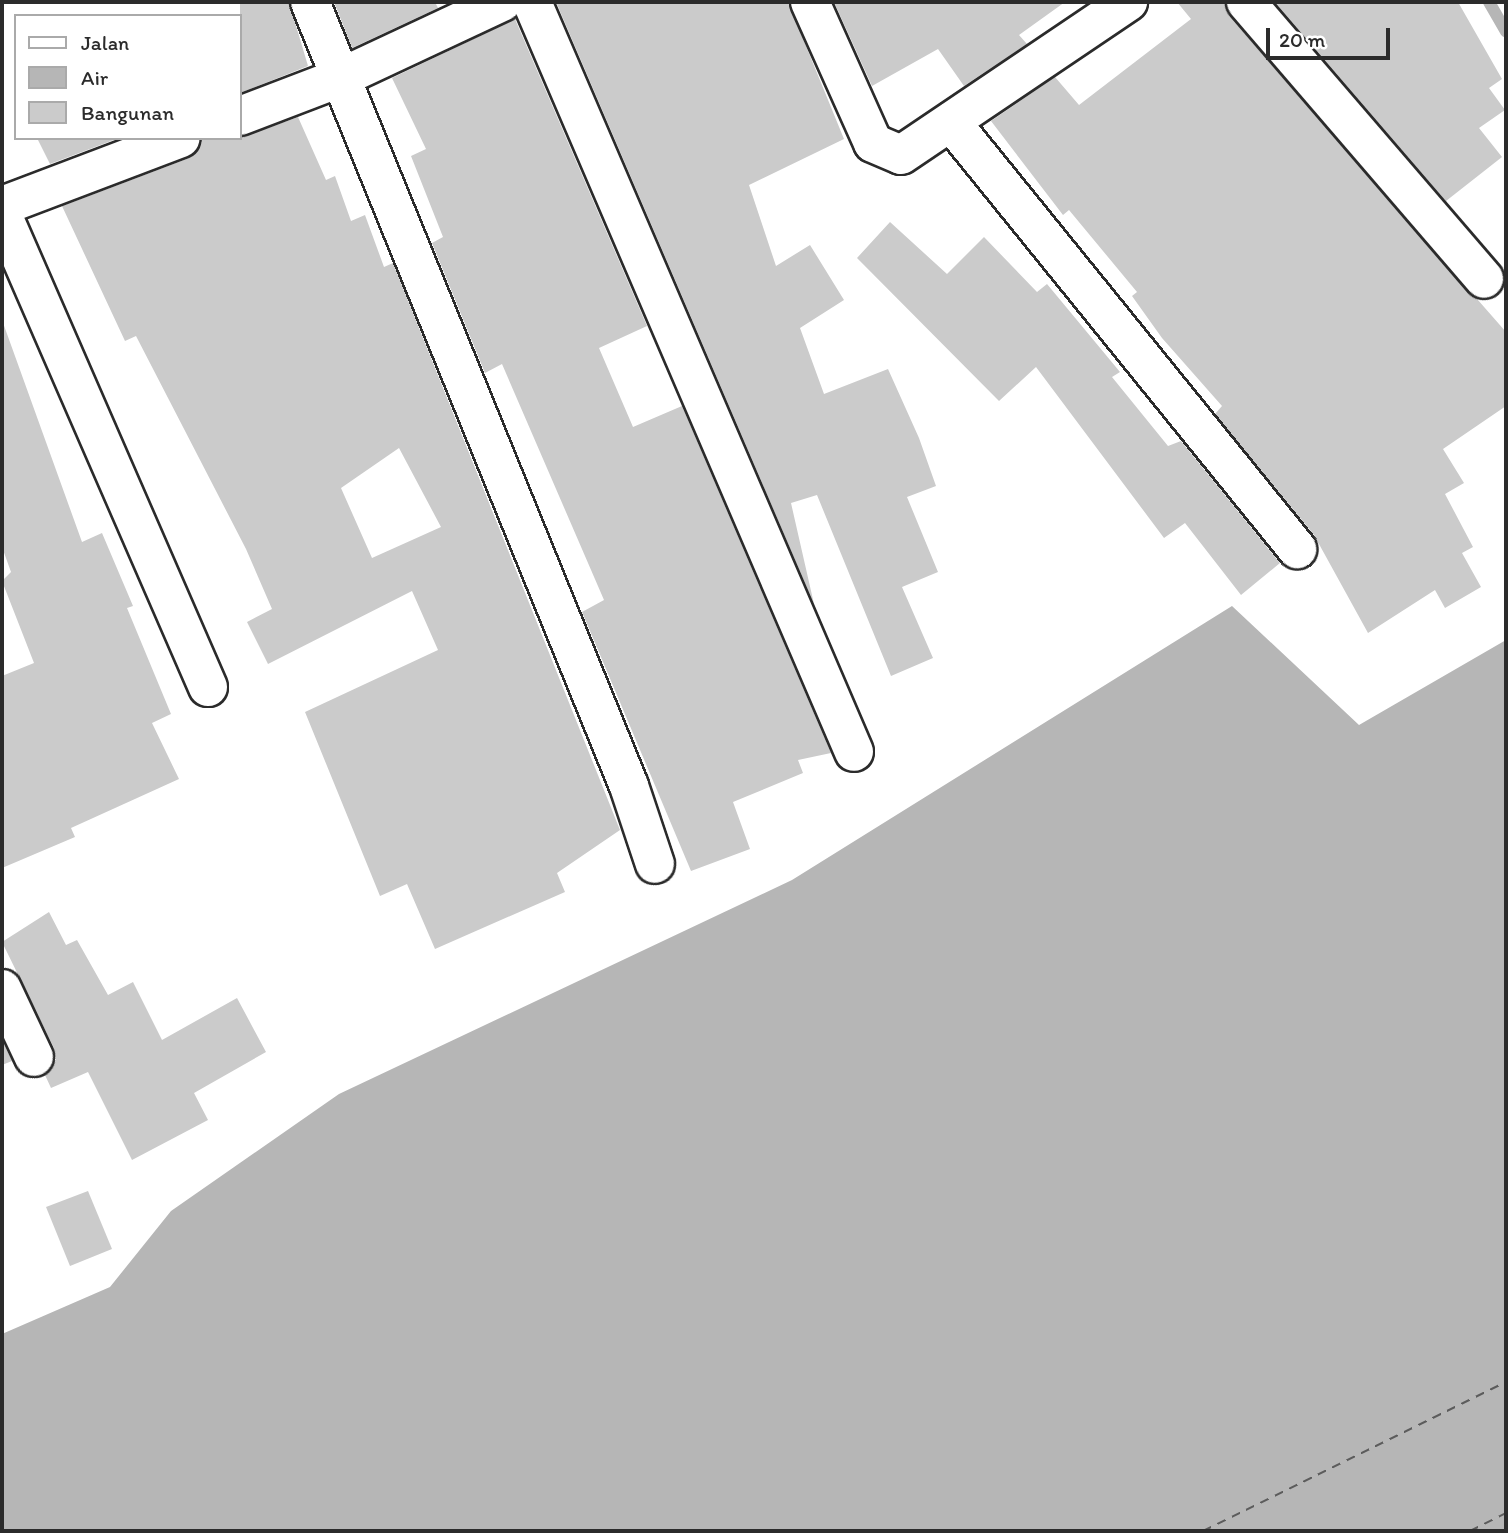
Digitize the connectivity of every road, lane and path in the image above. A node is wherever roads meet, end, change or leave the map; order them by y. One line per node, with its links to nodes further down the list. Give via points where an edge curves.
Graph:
1 (310, 2): 7 (street)
2 (502, 2): 7 (street)
3 (531, 2): 16 (street)
4 (810, 2): 9 (street, via 873,143 901,155)
5 (1128, 2): 9 (street)
6 (1246, 2): 13 (street)
7 (342, 77): 8 (street); 17 (street)
8 (242, 115)
9 (951, 122): 14 (street)
10 (176, 140): 11 (street)
11 (2, 206)
12 (2, 214): 15 (street)
13 (1484, 279)
14 (1297, 550)
15 (208, 687)
16 (854, 752)
17 (655, 864)
18 (2, 989): 19 (street)
19 (34, 1057)

